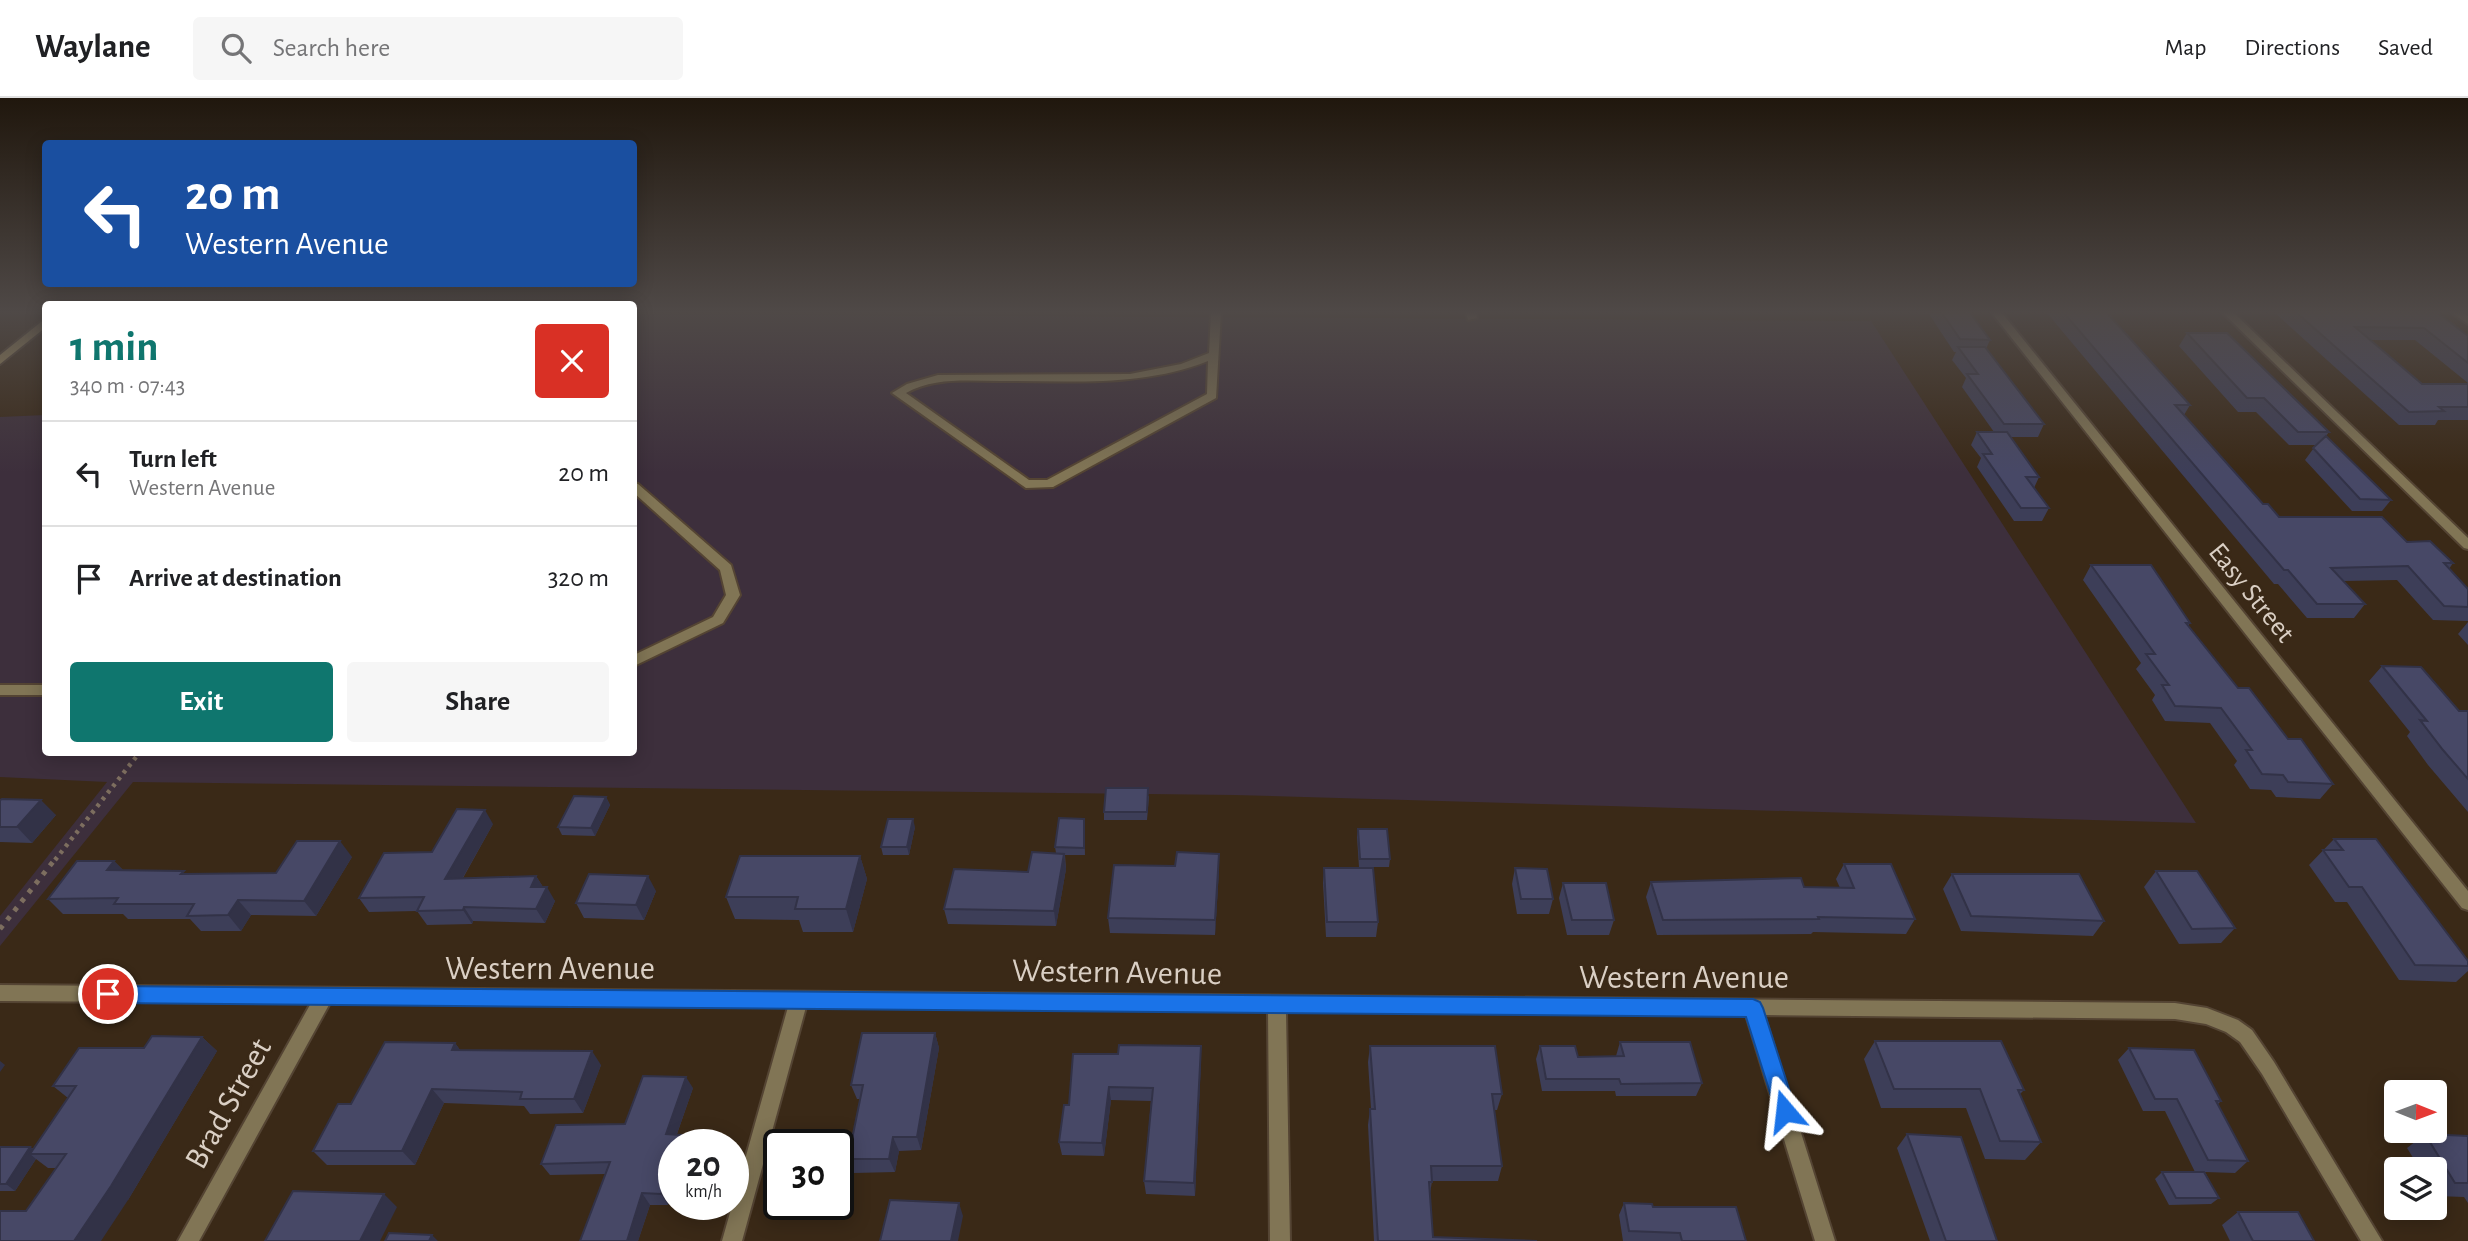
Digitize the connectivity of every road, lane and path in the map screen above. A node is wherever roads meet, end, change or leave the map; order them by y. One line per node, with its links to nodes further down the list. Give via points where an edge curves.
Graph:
1 (1186, 366): 2 (street, via 1130,377 938,378 898,393 1027,484 1042,485 1212,396)
2 (1213, 366)
3 (2040, 366): 11 (street, Easy Street)
4 (2283, 366): 6 (street)
5 (637, 490): 7 (street, via 726,568 733,595 718,620)
6 (2468, 545)
7 (637, 660)
8 (0, 690): 9 (street)
9 (42, 690)
10 (137, 756): 12 (path)
11 (2468, 903)
12 (0, 929)
13 (0, 993): 14 (street, Western Avenue)
14 (324, 997): 15 (street, Western Avenue); 18 (street, Brad Street)
15 (799, 1000): 16 (street, Western Avenue); 19 (street)
16 (1277, 1005): 17 (street, Western Avenue); 20 (street)
17 (1753, 1008): 21 (street); 22 (street, Western Avenue, via 2175,1011 2207,1016 2245,1036)
18 (188, 1241)
19 (732, 1241)
20 (1280, 1241)
21 (1825, 1241)
22 (2372, 1241)

